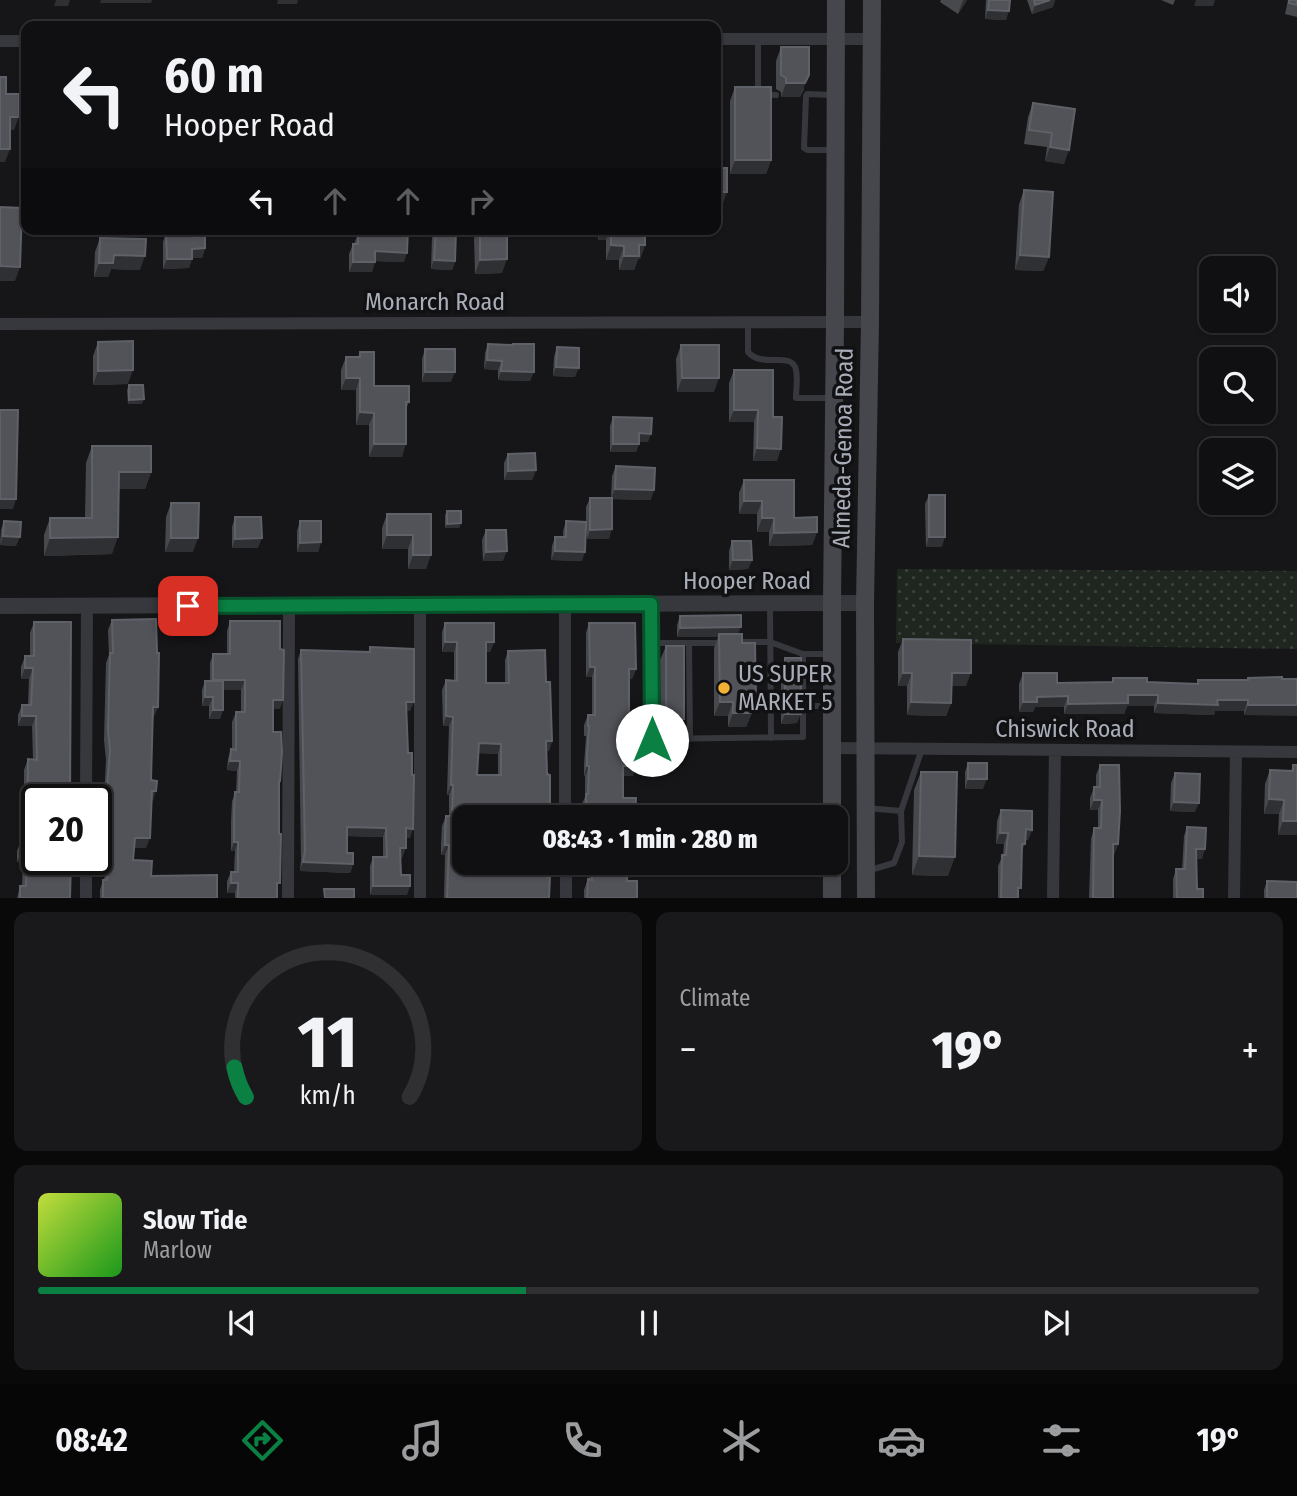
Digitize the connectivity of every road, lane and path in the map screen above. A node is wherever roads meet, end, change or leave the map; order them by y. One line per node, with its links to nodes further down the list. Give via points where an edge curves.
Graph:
1 (836, 0): 5 (main road, Almeda-Genoa Road)
2 (872, 0): 6 (main road, Almeda-Genoa Road)
3 (721, 39): 4 (street)
4 (758, 39): 5 (street); 9 (lane, via 758,94)
5 (836, 39): 6 (street); 10 (main road, Almeda-Genoa Road)
6 (872, 39): 12 (main road, Almeda-Genoa Road)
7 (0, 41): 8 (street)
8 (21, 41)
9 (776, 95)
10 (836, 95): 11 (main road, Almeda-Genoa Road); 11 (lane, via 805,96 804,148)
11 (836, 150): 14 (main road, Almeda-Genoa Road)
12 (870, 322): 14 (street, Monarch Road); 18 (main road, Almeda-Genoa Road)
13 (748, 323): 14 (street, Monarch Road); 15 (street, Monarch Road); 16 (lane, via 752,357 793,363 796,398)
14 (835, 323): 16 (main road, Almeda-Genoa Road)
15 (0, 324)
16 (834, 398): 17 (main road, Almeda-Genoa Road)
17 (831, 603): 18 (street, Hooper Road); 20 (street, Hooper Road); 30 (main road, Almeda-Genoa Road)
18 (865, 603): 36 (main road, Almeda-Genoa Road)
19 (651, 604): 20 (street, Hooper Road); 22 (street, Hooper Road); 27 (lane)
20 (771, 604): 26 (lane)
21 (419, 605): 22 (street, Hooper Road); 25 (street, Hooper Road); 52 (street)
22 (565, 605): 42 (street)
23 (0, 606): 24 (street, Hooper Road)
24 (87, 606): 25 (street, Hooper Road); 41 (street)
25 (289, 606): 51 (street)
26 (771, 642): 28 (lane); 29 (lane); 33 (lane)
27 (651, 643): 28 (lane); 34 (lane, via 652,740)
28 (689, 643): 34 (lane)
29 (803, 654): 30 (lane); 31 (lane)
30 (832, 654): 32 (main road, Almeda-Genoa Road)
31 (803, 706): 32 (lane); 33 (lane, via 803,737)
32 (832, 706): 35 (main road, Almeda-Genoa Road)
33 (771, 738): 34 (lane)
34 (690, 739)
35 (833, 748): 36 (street, Chiswick Road); 43 (main road, Almeda-Genoa Road)
36 (866, 749): 37 (street, Chiswick Road); 44 (main road, Almeda-Genoa Road)
37 (922, 749): 38 (street, Chiswick Road); 45 (lane)
38 (1055, 750): 39 (street, Chiswick Road); 56 (street)
39 (1236, 751): 40 (street, Chiswick Road); 57 (street)
40 (1297, 752)
41 (86, 784)
42 (565, 805)
43 (832, 805)
44 (866, 808): 45 (lane); 46 (main road, Almeda-Genoa Road)
45 (901, 811): 46 (lane, via 902,842 894,863)
46 (866, 872): 55 (main road, Almeda-Genoa Road)
47 (86, 875): 50 (street)
48 (566, 875): 53 (street)
49 (832, 875): 54 (main road)
50 (86, 898)
51 (288, 898)
52 (421, 898)
53 (566, 898)
54 (832, 898)
55 (866, 898)
56 (1054, 898)
57 (1234, 898)

